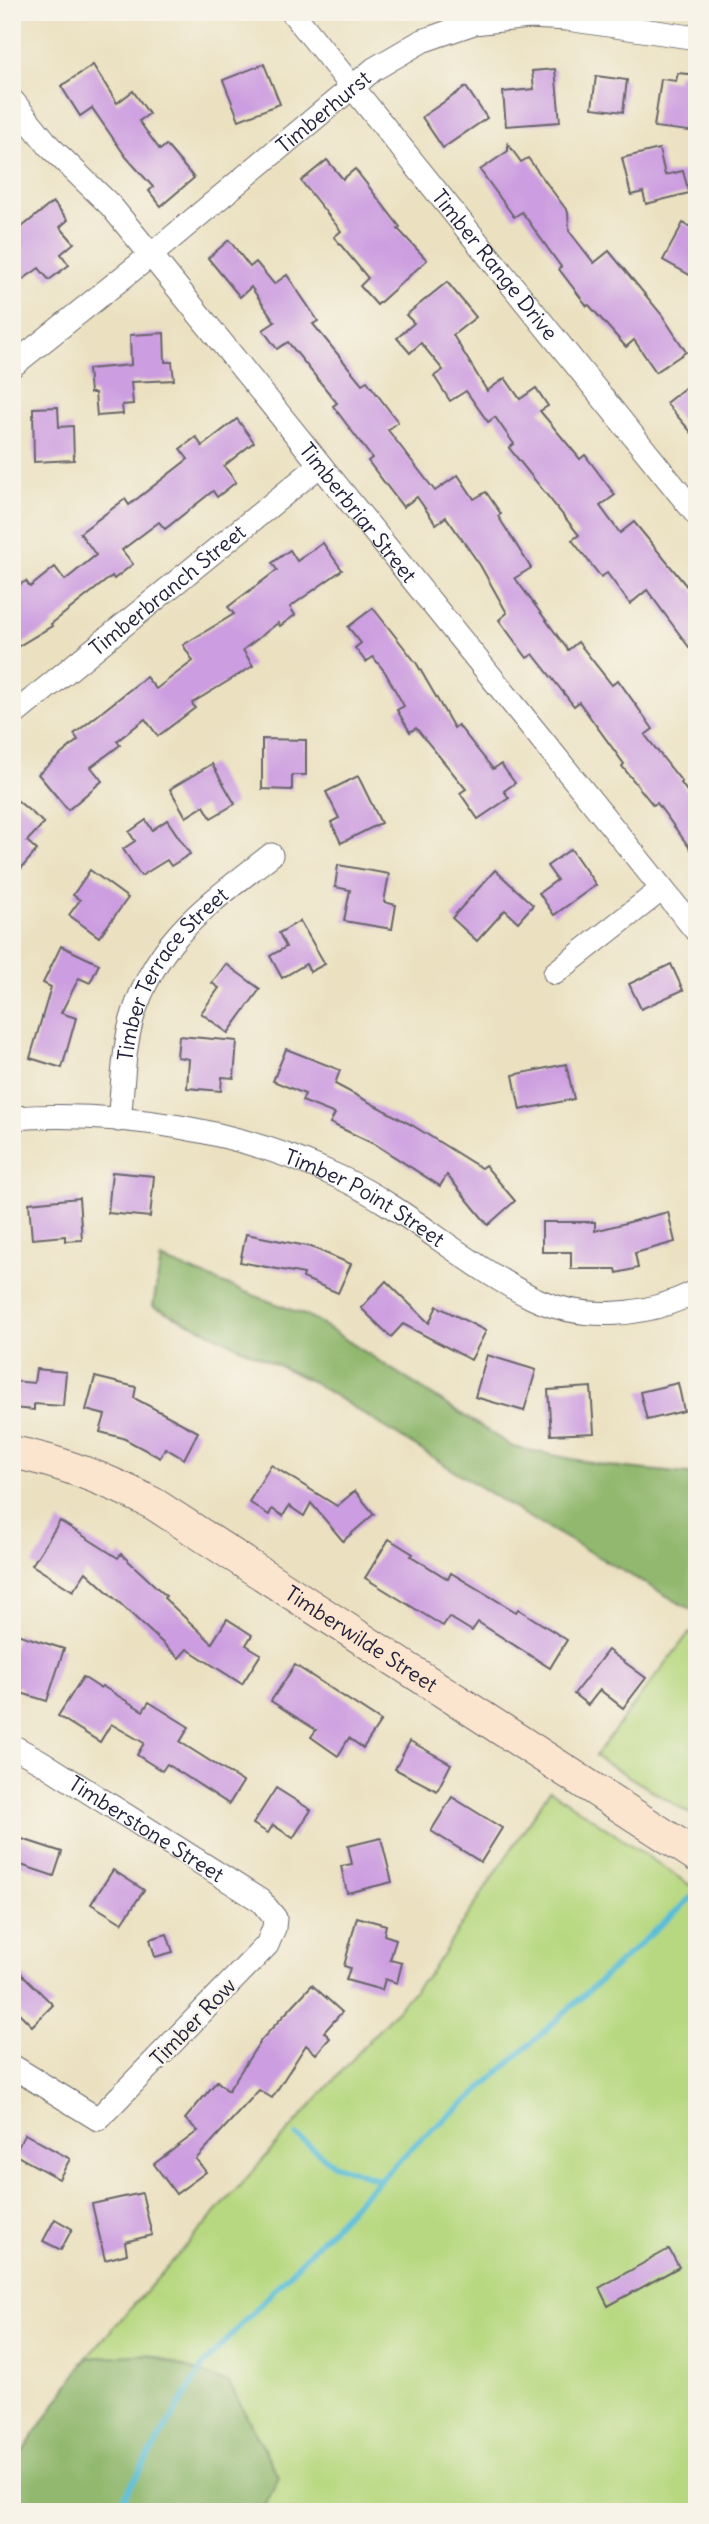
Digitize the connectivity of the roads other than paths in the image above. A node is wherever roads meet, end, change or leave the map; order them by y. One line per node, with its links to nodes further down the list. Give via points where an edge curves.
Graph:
1 (292, 12): 3 (street, Timber Range Drive)
2 (697, 38): 3 (street, Timberhurst, via 567,19 502,18 422,41)
3 (352, 86): 5 (street, Timberhurst); 8 (street, Timber Range Drive)
4 (12, 100): 5 (street, Timberbriar Street)
5 (151, 255): 6 (street, Timberhurst); 7 (street, Timberbriar Street)
6 (12, 366)
7 (320, 464): 9 (street, Timberbranch Street); 11 (street, Timberbriar Street)
8 (697, 515)
9 (12, 716)
10 (271, 855): 15 (street, Timber Terrace Street, via 187,923 148,977 132,1019)
11 (662, 889): 12 (street, Timberbriar Street); 13 (street)
12 (697, 932)
13 (555, 973)
14 (12, 1118): 15 (street, Timber Point Street)
15 (119, 1120): 16 (street, Timber Point Street, via 223,1135 339,1177 399,1209 500,1280 535,1299 572,1310 631,1312)
16 (697, 1291)
17 (12, 1452): 19 (street, Timberwilde Street, via 82,1471 153,1504)
18 (12, 1746): 20 (street, Timberstone Street, via 261,1901)
19 (697, 1856)
20 (275, 1918): 21 (street, Timber Row, via 267,1945 98,2119)
21 (12, 2066)

